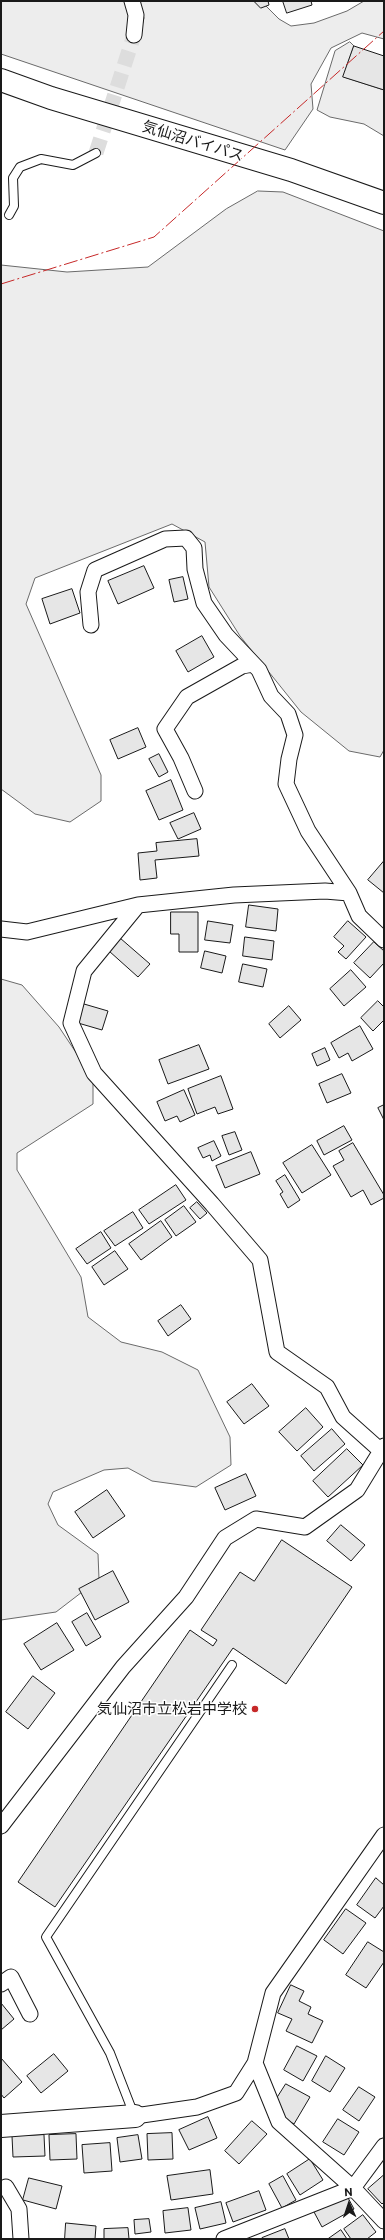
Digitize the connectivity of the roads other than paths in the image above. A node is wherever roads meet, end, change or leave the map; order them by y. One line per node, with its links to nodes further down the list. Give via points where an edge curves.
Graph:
1 (132, 1): 2 (street, via 136,15)
2 (134, 36)
3 (1, 80): 5 (main road, 気仙沼バイパス, via 51,98 291,170)
4 (96, 153): 6 (lane, via 73,165 41,159 20,168 13,178 14,206)
5 (384, 203)
6 (9, 215)
7 (91, 624): 8 (street, via 88,592 95,570 165,539 186,538 194,548 195,569 204,603 226,635)
8 (253, 664): 9 (street, via 242,666 187,697 165,730 181,758); 10 (street, via 259,670 270,696 288,714 295,735 286,784 308,831)
9 (195, 791)
10 (349, 893): 11 (street, via 326,890 234,895); 13 (street, via 358,916)
11 (138, 905): 12 (street, via 27,932); 14 (street, via 84,971 71,1022 94,1073 260,1260 277,1352 327,1387 343,1417)
12 (1, 929)
13 (384, 940)
14 (383, 1448): 16 (street, via 357,1490 305,1527 256,1519 225,1538 186,1596 123,1667)
15 (232, 1665): 21 (lane, via 46,1937 110,2053)
16 (1, 1826)
17 (384, 1835): 20 (street, via 273,1993)
18 (1, 1984): 19 (street, via 11,1976)
19 (30, 2014)
20 (255, 2063): 21 (street, via 236,2093 197,2108); 25 (street, via 279,2122)
21 (135, 2116): 22 (main road)
22 (1, 2126)
23 (384, 2146): 25 (street)
24 (6, 2187): 27 (street, via 19,2209)
25 (353, 2188): 26 (street); 28 (street)
26 (384, 2221)
27 (21, 2239)
28 (224, 2239)

